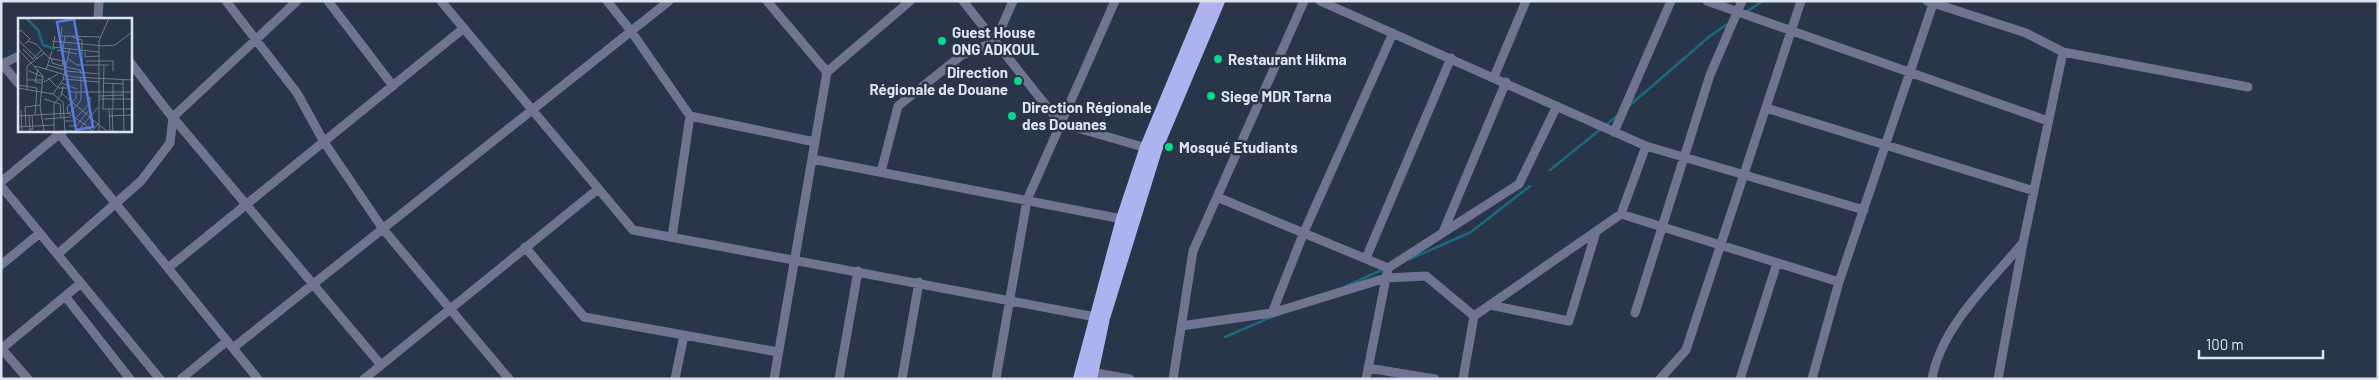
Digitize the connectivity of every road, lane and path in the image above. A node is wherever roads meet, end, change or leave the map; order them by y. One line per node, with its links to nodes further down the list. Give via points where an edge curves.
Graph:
1 (99, 1): 25 (street)
2 (226, 1): 30 (street)
3 (297, 1): 30 (street)
4 (328, 1): 42 (street)
5 (442, 1): 26 (street)
6 (607, 1): 27 (street)
7 (669, 1): 27 (street)
8 (910, 1): 36 (street)
9 (964, 1): 31 (street)
10 (1013, 1): 31 (street)
11 (1115, 1): 50 (street)
12 (1207, 1): 57 (main road)
13 (1219, 1): 57 (main road)
14 (1304, 1): 65 (street)
15 (1320, 1): 23 (street)
16 (1526, 1): 39 (street)
17 (1671, 1): 52 (street)
18 (1707, 1): 24 (street)
19 (1742, 1): 24 (street)
20 (1801, 1): 28 (street)
21 (769, 2): 36 (street)
22 (1932, 2): 32 (street, via 2026,33); 37 (street)
23 (1332, 3): 29 (street)
24 (1738, 12): 28 (street); 58 (street, via 1710,75)
25 (96, 18)
26 (464, 28): 42 (street); 46 (street)
27 (632, 31): 46 (street); 47 (street)
28 (1791, 31): 37 (street); 45 (street)
29 (1392, 33): 34 (street); 74 (street)
30 (255, 40): 48 (street); 53 (street, via 296,93)
31 (995, 42): 50 (street); 60 (street, via 962,55 898,106)
32 (2063, 52): 43 (street); 49 (street)
33 (18, 56): 35 (street)
34 (1451, 58): 39 (street); 83 (street)
35 (2, 63): 41 (street)
36 (827, 72): 54 (street)
37 (1909, 72): 49 (street); 55 (street)
38 (133, 73): 48 (street)
39 (1494, 77): 40 (street)
40 (1506, 82): 44 (street); 75 (street)
41 (18, 83)
42 (393, 86): 53 (street)
43 (2248, 86)
44 (1557, 106): 52 (street); 75 (street, via 1519,184)
45 (1766, 108): 55 (street); 61 (street)
46 (532, 110): 63 (street); 73 (street)
47 (690, 116): 54 (street); 78 (street)
48 (173, 117): 67 (street, via 170,143 142,181); 68 (street)
49 (2048, 121): 64 (street)
50 (1060, 124): 57 (street); 66 (street)
51 (60, 131): 62 (street); 67 (street)
52 (1614, 132): 56 (street)
53 (324, 142): 68 (street); 73 (street)
54 (815, 142): 59 (street)
55 (1885, 145): 64 (street); 69 (street)
56 (1646, 146): 58 (street); 70 (street)
57 (1151, 149): 71 (main road); 102 (main road)
58 (1684, 158): 61 (street); 72 (street)
59 (812, 159): 60 (street); 84 (street)
60 (881, 172): 66 (street)
61 (1744, 176): 69 (street); 80 (street)
62 (1, 184): 77 (street)
63 (598, 189): 78 (street, via 633,230); 81 (street)
64 (2034, 192): 79 (street)
65 (1217, 197): 74 (street); 103 (street, via 1193,251)
66 (1027, 200): 71 (street); 96 (street)
67 (115, 203): 82 (street); 87 (street)
68 (247, 204): 87 (street); 94 (street)
69 (1864, 210): 92 (street)
70 (1621, 214): 72 (street); 76 (street)
71 (1122, 219): 102 (main road)
72 (1662, 226): 80 (street); 100 (street)
73 (383, 229): 94 (street); 98 (street)
74 (1304, 232): 83 (street); 99 (street)
75 (1443, 232): 88 (street)
76 (1596, 232): 97 (street); 97 (street, via 1569,321)
77 (40, 233): 82 (street); 86 (street)
78 (672, 237): 84 (street)
79 (2023, 243): 132 (street, via 1950,330 1935,363); 133 (street)
80 (1721, 245): 85 (street); 129 (street, via 1686,350)
81 (525, 247): 98 (street); 104 (street, via 584,318)
82 (58, 254): 93 (street)
83 (1366, 258): 88 (street)
84 (795, 259): 89 (street); 107 (street)
85 (1776, 263): 92 (street); 130 (street)
86 (1, 265)
87 (168, 268): 105 (street)
88 (1388, 268): 90 (street)
89 (858, 271): 91 (street); 120 (street)
90 (1386, 278): 99 (street); 101 (street, via 1426,276); 109 (street)
91 (919, 282): 96 (street); 121 (street)
92 (1839, 282): 131 (street)
93 (81, 283): 95 (street); 113 (street)
94 (314, 284): 105 (street); 108 (street)
95 (65, 296): 106 (street); 112 (street)
96 (1010, 300): 102 (street); 122 (street)
97 (1490, 305): 101 (street)
98 (450, 309): 108 (street); 117 (street)
99 (1272, 313): 103 (street)
100 (1635, 313)
101 (1474, 316): 128 (street)
102 (1100, 318): 110 (main road); 123 (main road)
103 (1182, 326): 125 (street)
104 (684, 335): 107 (street); 118 (street)
105 (230, 344): 114 (street); 115 (street)
106 (1, 348): 111 (street)
107 (778, 352): 119 (street)
108 (381, 365): 116 (street)
109 (1368, 368): 126 (street); 127 (street)
110 (1091, 375): 124 (street)
111 (28, 379)
112 (130, 379)
113 (160, 379)
114 (181, 379)
115 (258, 379)
116 (364, 379)
117 (509, 379)
118 (675, 379)
119 (774, 379)
120 (839, 379)
121 (902, 379)
122 (996, 379)
123 (1079, 379)
124 (1130, 379)
125 (1173, 379)
126 (1366, 379)
127 (1435, 379)
128 (1463, 379)
129 (1660, 379)
130 (1740, 379)
131 (1812, 379)
132 (1932, 379)
133 (1998, 379)

